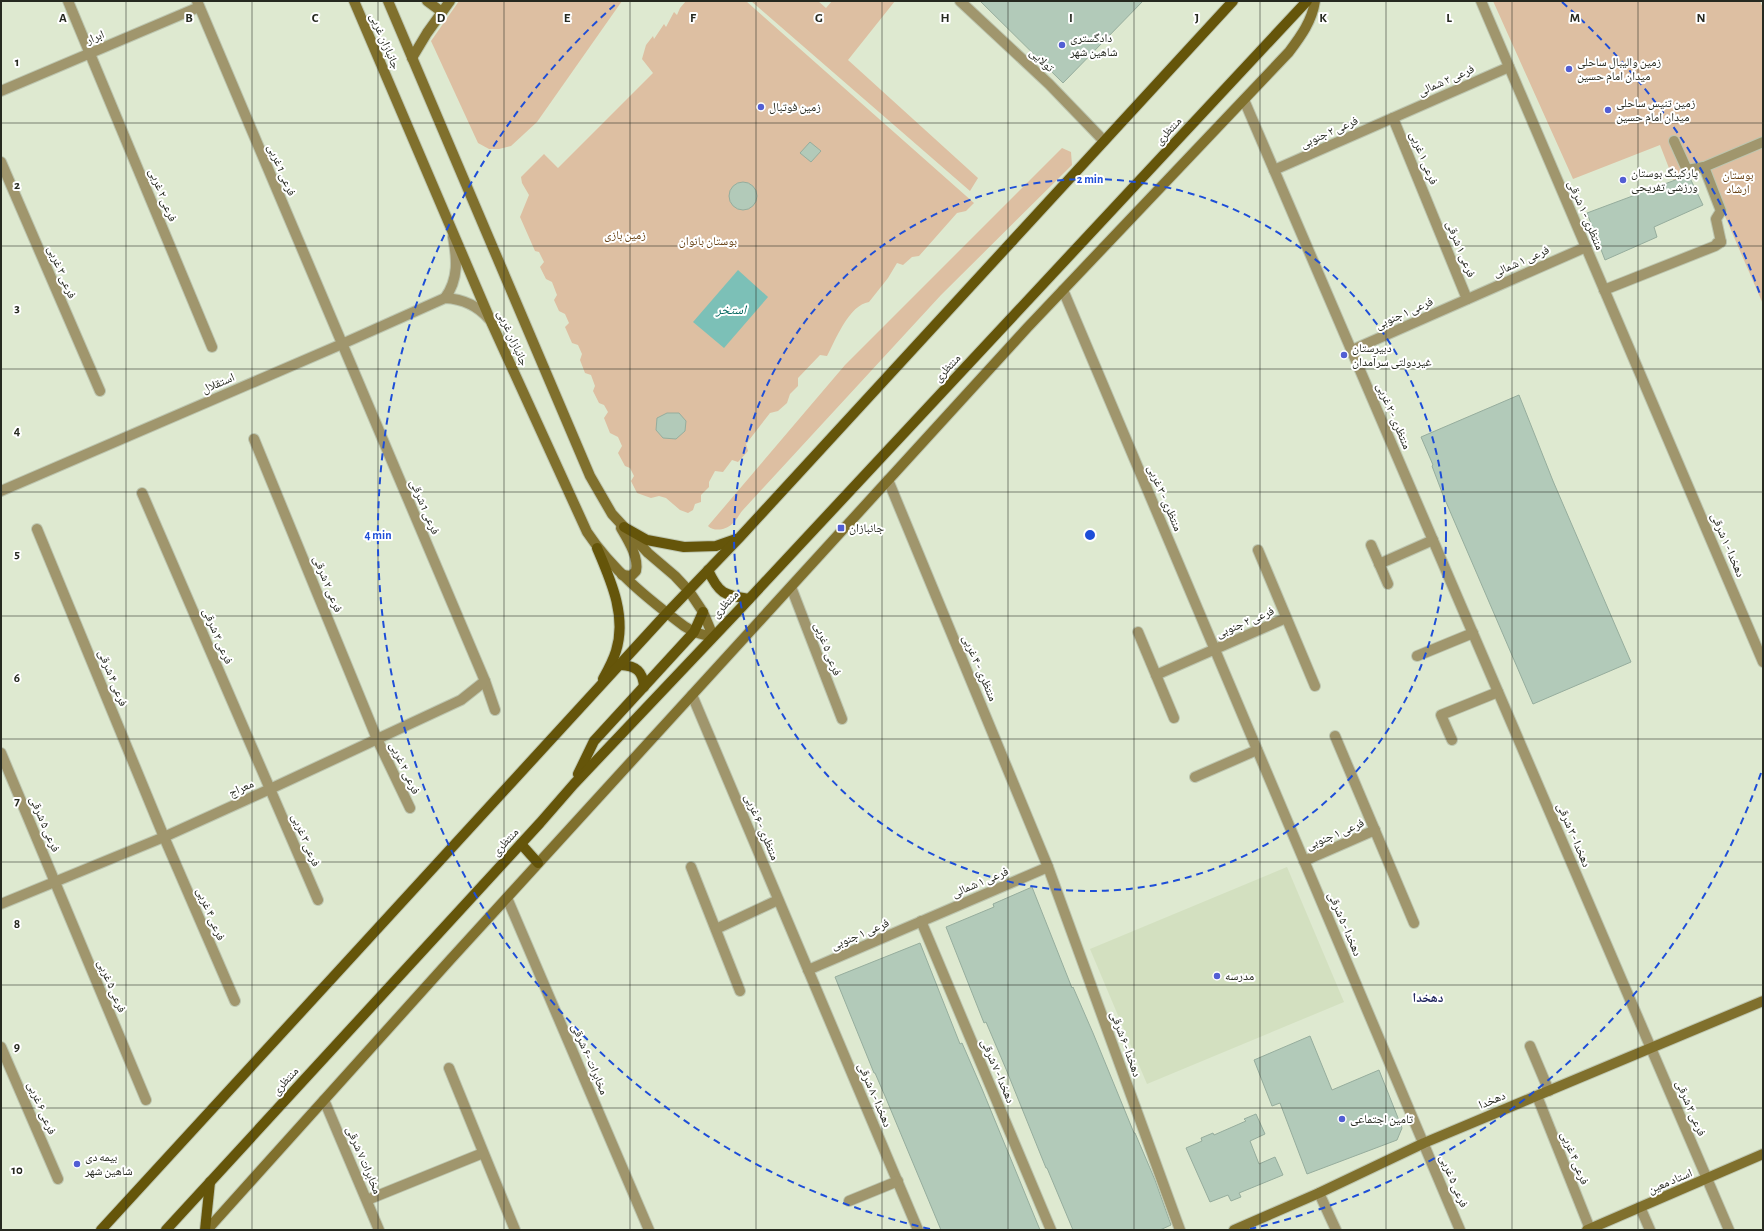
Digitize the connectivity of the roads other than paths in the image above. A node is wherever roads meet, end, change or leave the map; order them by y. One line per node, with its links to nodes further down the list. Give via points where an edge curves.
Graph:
1 (68, 1): 13 (street)
2 (354, 1): 26 (street, جانبازان غربی)
3 (388, 1): 14 (street, جانبازان غربی)
4 (427, 1): 12 (street)
5 (450, 1): 12 (street)
6 (960, 1): 19 (street, تولایی, via 1049,84)
7 (1233, 1): 19 (main road)
8 (1307, 1): 56 (main road, منتظری)
9 (1316, 1): 17 (street, via 1306,29 1289,52)
10 (1481, 1): 15 (street, منتظری - ۱ شرقی)
11 (198, 4): 13 (street, ابرار); 33 (street, فرعی 1 غربی)
12 (442, 12): 14 (street)
13 (91, 53): 16 (street, ابرار); 34 (street, فرعی ۲ غربی)
14 (412, 58): 42 (street, جانبازان غربی, via 590,476)
15 (1509, 67): 18 (street, فرعی ۲ شمالی); 27 (street, منتظری - ۱ شرقی)
16 (1, 91)
17 (1244, 100): 24 (street, منتظری - ۲ غربی); 28 (street)
18 (1393, 118): 24 (street, فرعی ۲ جنوبی); 25 (street, فرعی ۱ غربی)
19 (1104, 141): 45 (main road)
20 (1674, 141): 23 (street, via 1687,170)
21 (1763, 142): 23 (street)
22 (1, 162): 36 (street, فرعی ۳ غربی)
23 (1704, 167): 29 (street, via 1721,212 1716,219 1719,243)
24 (1274, 170): 35 (street, منتظری - ۲ غربی)
25 (1430, 208): 31 (street, فرعی ۱ شرقی)
26 (451, 228): 30 (street, via 457,266 451,290); 32 (street, جانبازان غربی)
27 (1586, 247): 29 (street, منتظری - ۱ شرقی); 31 (street, فرعی ۱ شمالی)
28 (1063, 290): 39 (street); 64 (street, منتظری - ۳ غربی)
29 (1604, 290): 38 (street, منتظری - ۱ شرقی)
30 (445, 298): 32 (street, via 455,298 471,304 481,310); 33 (street, استقلال)
31 (1467, 299): 35 (street, فرعی ۱ جنوبی)
32 (492, 324): 48 (street, جانبازان غربی, via 587,532)
33 (342, 344): 40 (street, استقلال); 69 (street, فرعی 1 شرقی)
34 (212, 347)
35 (1352, 350): 46 (street, منتظری - ۲ غربی)
36 (100, 391)
37 (254, 439): 80 (street, فرعی ۲ شرقی)
38 (1668, 439): 66 (street, دهخدا - ۱ شرقی)
39 (888, 480): 54 (street); 94 (street, منتظری - ۴ غربی)
40 (1, 491)
41 (142, 493): 86 (street, فرعی ۳ شرقی)
42 (612, 514): 43 (street, جانبازان غربی); 52 (street, via 638,564 631,576)
43 (624, 527): 45 (main road, via 647,540 684,547 716,546); 55 (street, جانبازان غربی)
44 (38, 529): 89 (street, فرعی ۴ شرقی)
45 (740, 537): 51 (main road)
46 (1433, 540): 50 (street); 62 (street, منتظری - ۲ غربی)
47 (1371, 545): 50 (street)
48 (598, 548): 52 (street, جانبازان غربی); 72 (main road, via 617,604 620,633 616,652)
49 (1258, 550): 59 (street)
50 (1379, 564): 53 (street)
51 (708, 570): 55 (main road); 56 (main road, via 714,584 728,596)
52 (622, 575): 58 (street, جانبازان غربی)
53 (1388, 584)
54 (791, 587): 74 (street); 78 (street, فرعی ۵ غربی)
55 (689, 591): 57 (street, جانبازان غربی); 58 (main road)
56 (749, 599): 63 (main road, منتظری)
57 (704, 612): 60 (main road); 63 (street, جانبازان غربی)
58 (667, 613): 60 (street, جانبازان غربی); 67 (main road)
59 (1286, 618): 64 (street, فرعی ۲ جنوبی); 70 (street)
60 (694, 632): 63 (street, جانبازان غربی); 71 (main road)
61 (1138, 632): 68 (street)
62 (1473, 633): 65 (street); 73 (street, دهخدا - ۳ شرقی)
63 (712, 636): 85 (main road, منتظری)
64 (1215, 649): 68 (street); 76 (street, منتظری - ۳ غربی)
65 (1417, 656)
66 (1763, 662)
67 (621, 665): 71 (main road, via 632,666 639,672 643,677); 72 (main road)
68 (1156, 675): 77 (street)
69 (485, 681): 75 (street); 80 (street, معراج, via 460,700)
70 (1315, 686)
71 (644, 687): 85 (main road, via 594,741)
72 (599, 689): 127 (main road)
73 (1498, 692): 81 (street, via 1442,714); 109 (street, دهخدا - ۳ شرقی)
74 (692, 695): 92 (street); 98 (street, منتظری - ۶ غربی)
75 (495, 710)
76 (1243, 716): 82 (street, دهخدا - ۵ شرقی)
77 (1174, 718)
78 (842, 719)
79 (1335, 736): 88 (street)
80 (377, 739): 86 (street, معراج); 87 (street, فرعی ۲ غربی)
81 (1452, 740)
82 (1257, 750): 84 (street); 91 (street, دهخدا - ۵ شرقی)
83 (1, 753): 95 (street, فرعی ۵ شرقی)
84 (1195, 777)
85 (574, 784): 90 (main road, منتظری)
86 (270, 789): 89 (street, معراج); 97 (street, فرعی ۳ غربی)
87 (410, 808)
88 (1375, 830): 91 (street, فرعی ۱ جنوبی); 101 (street)
89 (164, 837): 95 (street, معراج); 105 (street, فرعی ۴ غربی)
90 (520, 844): 92 (main road); 121 (main road, منتظری)
91 (1304, 861): 115 (street, دهخدا - ۵ شرقی)
92 (538, 863): 96 (street)
93 (691, 867): 102 (street)
94 (1048, 867): 100 (street, فرعی ۱ شمالی); 135 (street, دهخدا - ۶ شرقی)
95 (55, 882): 99 (street, معراج); 113 (street, فرعی ۵ غربی)
96 (507, 898): 114 (street); 132 (street, مخابرات -۶ شرقی)
97 (318, 900)
98 (778, 900): 102 (street); 103 (street, منتظری - ۶ غربی)
99 (1, 904)
100 (921, 921): 103 (street, فرعی ۱ جنوبی); 134 (street, دهخدا - ۷ شرقی)
101 (1414, 922)
102 (716, 929): 104 (street)
103 (808, 970): 120 (street, دهخدا - ۸ شرقی)
104 (740, 991)
105 (235, 1001)
106 (1763, 1002): 109 (street, دهخدا)
107 (1530, 1046): 111 (street)
108 (1, 1047): 118 (street, فرعی ۶ غربی)
109 (1651, 1048): 111 (street, دهخدا); 119 (street, فرعی ۳ شرقی)
110 (449, 1068): 116 (street)
111 (1549, 1091): 112 (street, دهخدا)
112 (1537, 1096): 115 (street, دهخدا); 126 (street, فرعی ۴ غربی)
113 (146, 1100)
114 (324, 1100): 123 (street, مخابرات ۷ شرقی); 129 (street)
115 (1424, 1143): 122 (street, دهخدا); 138 (street, فرعی ۵ غربی)
116 (484, 1153): 123 (street); 131 (street)
117 (1763, 1154): 119 (street, استاد معین)
118 (58, 1179)
119 (1707, 1179): 125 (street, استاد معین); 140 (street, فرعی ۳ شرقی)
120 (898, 1181): 124 (street); 133 (street, دهخدا - ۸ شرقی)
121 (210, 1182): 128 (main road, منتظری); 129 (main road)
122 (1319, 1193): 136 (street, دهخدا); 137 (street)
123 (367, 1200): 130 (street, مخابرات ۷ شرقی)
124 (849, 1201)
125 (1640, 1208): 126 (street, استاد معین); 139 (street)
126 (1588, 1229)
127 (101, 1230)
128 (166, 1230)
129 (206, 1230)
130 (379, 1230)
131 (515, 1230)
132 (648, 1230)
133 (918, 1230)
134 (1051, 1230)
135 (1180, 1230)
136 (1234, 1230)
137 (1336, 1230)
138 (1460, 1230)
139 (1650, 1230)
140 (1729, 1230)

